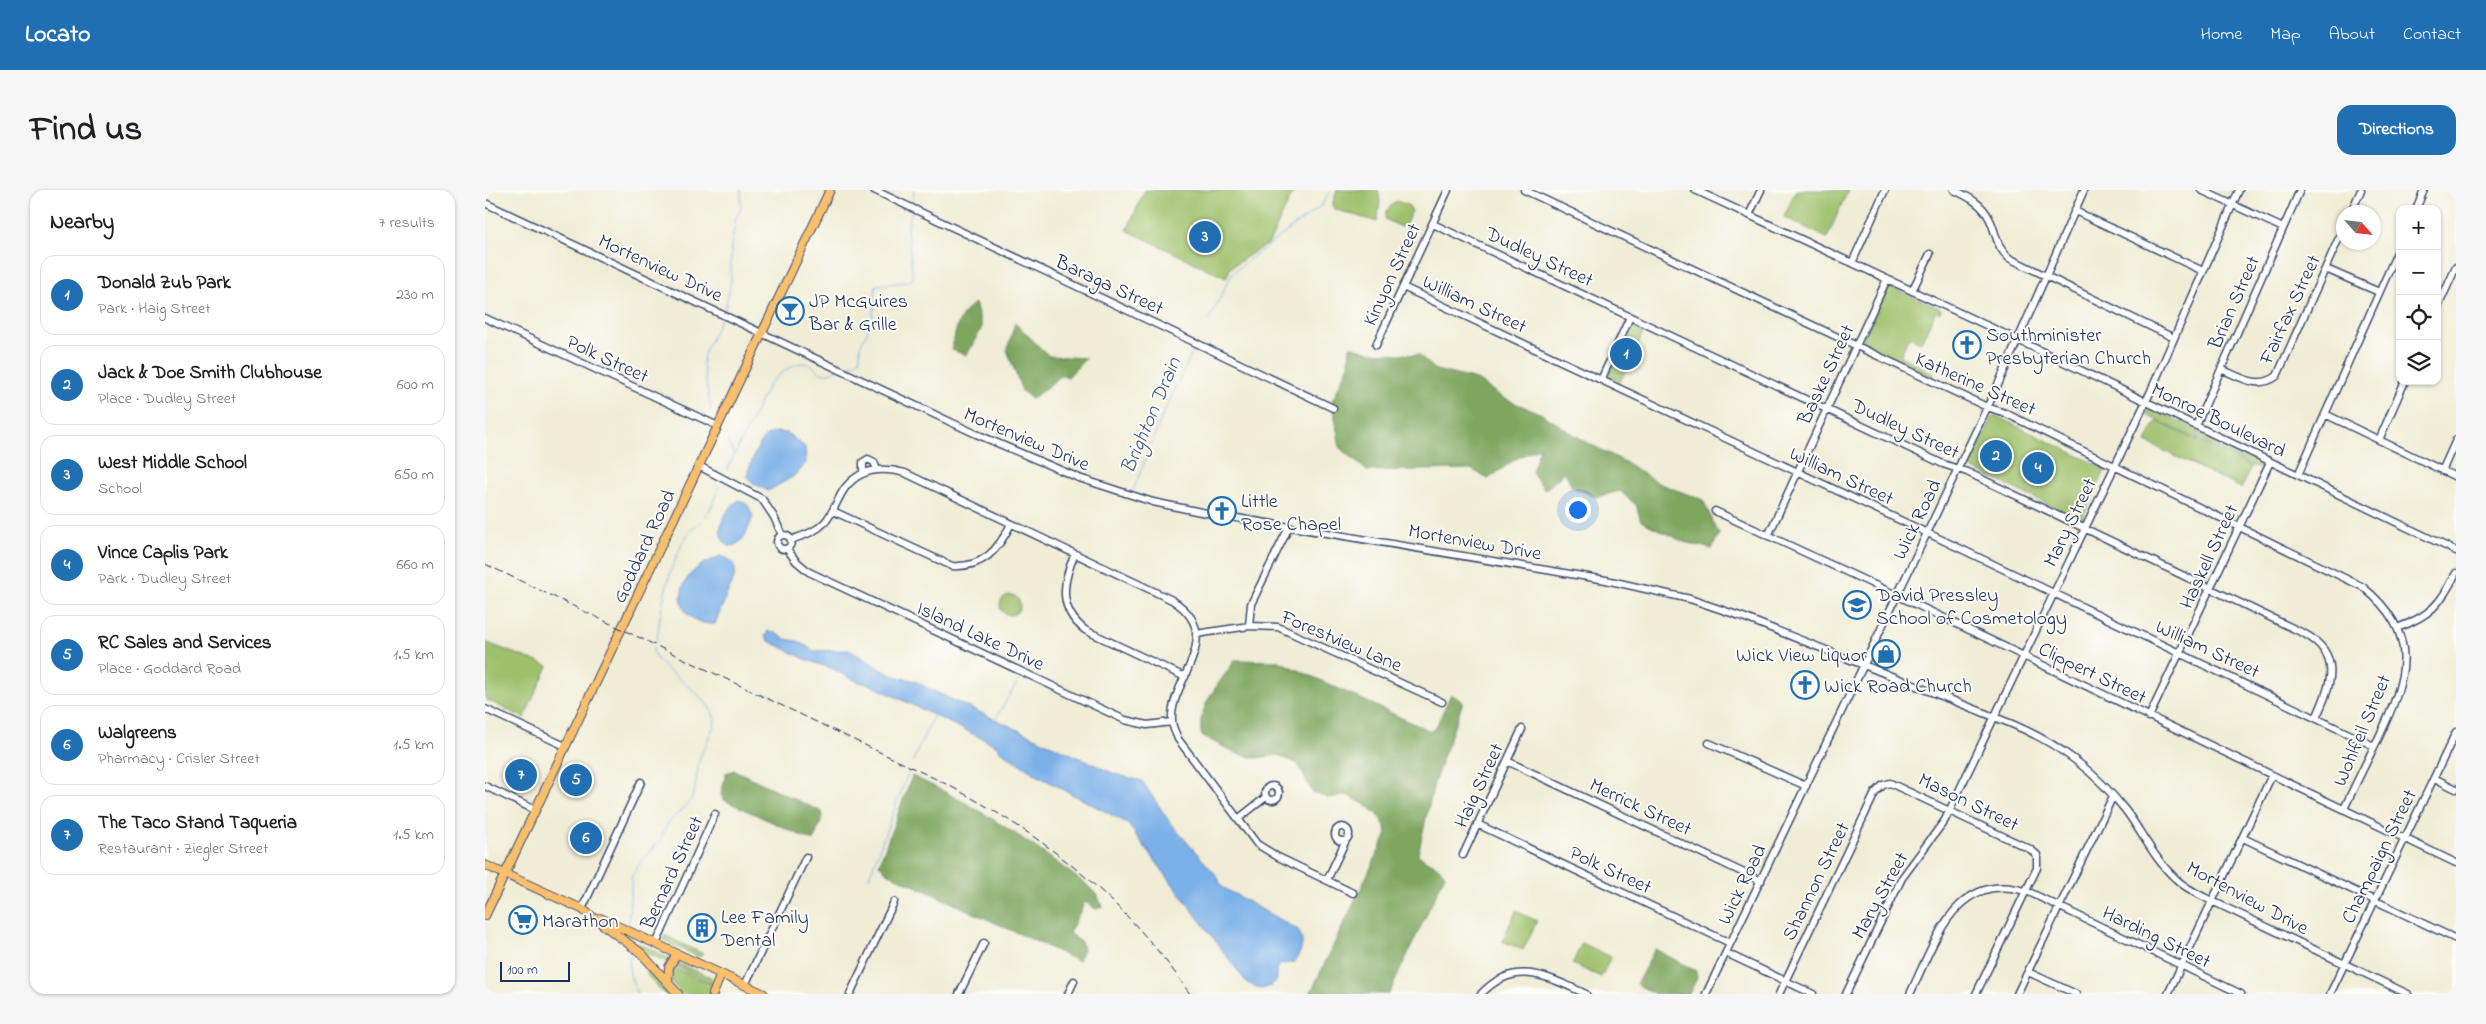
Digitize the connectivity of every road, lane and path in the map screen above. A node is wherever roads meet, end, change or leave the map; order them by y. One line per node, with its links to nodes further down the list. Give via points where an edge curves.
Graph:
1 (830, 190): 38 (main road, Goddard Road)
2 (874, 190): 48 (street, Baraga Street)
3 (1448, 190): 21 (street, Kinyon Street)
4 (1524, 190): 42 (street, Katherine Street)
5 (1695, 190): 20 (street, Monroe Boulevard)
6 (1761, 190): 20 (street)
7 (1885, 190): 26 (street)
8 (1954, 190): 30 (street, via 1985,211 2004,254)
9 (2084, 190): 19 (street, Wick Road)
10 (2201, 190): 16 (street)
11 (2239, 190): 16 (street, Mary Street)
12 (2300, 190): 22 (street, Brian Street)
13 (2361, 190): 17 (street)
14 (2425, 190): 18 (street)
15 (485, 203): 38 (street, Mortenview Drive)
16 (2232, 205): 22 (street); 29 (street, Mary Street)
17 (2354, 205)
18 (2418, 205)
19 (2075, 211): 29 (street); 30 (street, Wick Road)
20 (1749, 215): 26 (street, Monroe Boulevard)
21 (1433, 224): 32 (street, Kinyon Street); 36 (street, Dudley Street)
22 (2283, 228): 43 (street, Brian Street)
23 (2336, 245): 28 (street, Fairfax Street)
24 (2398, 250): 34 (street)
25 (1930, 254): 33 (street)
26 (1852, 263): 31 (street, Monroe Boulevard)
27 (2456, 267): 35 (street)
28 (2326, 269): 34 (street); 43 (street, Fairfax Street, via 2277,376 2267,382 2256,383)
29 (2203, 271): 39 (street, Mary Street)
30 (2046, 276): 39 (street); 40 (street, Wick Road)
31 (1887, 279): 33 (street, Monroe Boulevard); 42 (street, Baske Street)
32 (1403, 287): 41 (street, Kinyon Street); 44 (street, William Street)
33 (1912, 291): 40 (street, Monroe Boulevard)
34 (2379, 292): 50 (street)
35 (2441, 300)
36 (1630, 317): 44 (street); 49 (street, Dudley Street)
37 (485, 318): 51 (street, Polk Street)
38 (762, 333): 51 (main road, Goddard Road); 69 (street, Mortenview Drive, via 1005,448 1079,478 1167,505)
39 (2174, 338): 46 (street, Mary Street)
40 (2018, 340): 46 (street, Monroe Boulevard); 47 (street, Wick Road)
41 (1376, 345)
42 (1856, 346): 47 (street, Katherine Street); 49 (street, Baske Street)
43 (2221, 369): 52 (street, Brian Street)
44 (1601, 380): 61 (street, William Street)
45 (2403, 385): 53 (street)
46 (2146, 402): 52 (street, Monroe Boulevard); 57 (street, Mary Street)
47 (1987, 407): 57 (street, Katherine Street); 59 (street, Wick Road)
48 (1333, 408)
49 (1827, 409): 59 (street, Dudley Street); 61 (street, Baske Street)
50 (2325, 414): 53 (street); 63 (street)
51 (717, 426): 56 (main road, Goddard Road)
52 (2196, 426): 55 (street, Monroe Boulevard)
53 (2379, 440): 60 (street)
54 (2456, 440): 60 (street)
55 (2270, 462): 63 (street, Monroe Boulevard); 68 (street, Haskell Street)
56 (699, 466): 72 (street, via 762,500); 98 (main road, Goddard Road)
57 (2114, 466): 68 (street, Katherine Street); 70 (street, Mary Street)
58 (877, 470): 62 (street); 62 (street, via 874,462 868,459 863,462); 67 (street, via 905,473)
59 (1957, 470): 70 (street, Dudley Street); 71 (street, Wick Road)
60 (2442, 471): 64 (street)
61 (1797, 472): 71 (street, William Street); 73 (street, Baske Street)
62 (863, 473): 65 (street, via 845,488)
63 (2298, 475): 76 (street, Monroe Boulevard)
64 (2456, 477)
65 (833, 511): 67 (street, via 936,560 964,567 994,553); 74 (street, via 817,529)
66 (1715, 511): 73 (street, Clippert Street)
67 (1011, 524): 77 (street)
68 (2240, 526): 79 (street, Haskell Street); 83 (street, Katherine Street, via 2363,587 2387,609)
69 (1289, 527): 82 (street, via 1251,604); 87 (street, Mortenview Drive, via 1661,592 1743,617)
70 (2084, 528): 79 (street, Dudley Street); 80 (street, Mary Street)
71 (1927, 533): 80 (street, William Street); 81 (street, Wick Road)
72 (782, 535): 74 (street, via 789,536); 75 (street, via 777,545)
73 (1768, 536): 81 (street, Clippert Street)
74 (791, 540): 75 (street, via 792,544)
75 (787, 549): 94 (street, Island Lake Drive, via 795,561 809,572 1125,720 1147,725)
76 (2456, 552)
77 (1075, 554): 84 (street, via 1176,602 1188,615); 88 (street, via 1064,591 1066,605 1077,624)
78 (2456, 573): 83 (street, via 2442,600 2432,610)
79 (2211, 588): 85 (street, Haskell Street); 93 (street, Dudley Street, via 2305,634 2320,645 2329,661 2331,678)
80 (2053, 594): 85 (street, William Street); 86 (street, Mary Street)
81 (1897, 595): 86 (street, Clippert Street); 87 (street, Wick Road)
82 (1249, 626): 84 (street, Forestview Lane); 89 (street, Forestview Lane, via 1265,625 1288,630)
83 (2397, 628): 99 (street, Wohlfeil Street, via 2403,653 2403,679)
84 (1196, 634): 88 (street, via 1195,651)
85 (2180, 653): 92 (street, Haskell Street); 93 (street, William Street)
86 (2022, 656): 91 (street, Mary Street); 92 (street, Clippert Street)
87 (1864, 665): 91 (street, Mortenview Drive); 106 (street, Wick Road)
88 (1185, 677): 94 (street, via 1174,702)
89 (1442, 702)
90 (485, 709): 98 (street)
91 (1993, 716): 108 (street, Mortenview Drive, via 2059,747 2086,768); 112 (street, Mary Street)
92 (2149, 717): 101 (street, Clippert Street)
93 (2316, 718): 99 (street, William Street)
94 (1172, 722): 114 (street, via 1183,747)
95 (1522, 729): 100 (street, Haig Street)
96 (2456, 732): 102 (street, Champaign Street)
97 (1709, 743): 106 (street)
98 (565, 746): 111 (main road, Goddard Road)
99 (2374, 746): 110 (street, Wohlfeil Street)
100 (1507, 761): 115 (street, Haig Street); 125 (street, Merrick Street)
101 (2272, 775): 110 (street, Clippert Street); 116 (street)
102 (2434, 778): 107 (street); 117 (street, Champaign Street)
103 (641, 782): 132 (street)
104 (1883, 785): 112 (street, Mason Street, via 1897,785); 145 (street, Shannon Street, via 1875,793)
105 (485, 786): 111 (street)
106 (1806, 786): 125 (street, Wick Road)
107 (2456, 789)
108 (2113, 796): 129 (street, Mortenview Drive, via 2171,874); 131 (street)
109 (1266, 797): 114 (street)
110 (2344, 809): 117 (street, Clippert Street)
111 (535, 810): 123 (main road, Goddard Road)
112 (1949, 810): 126 (street, Mason Street, via 2030,849 2038,864); 159 (street, Mary Street, via 1902,878)
113 (715, 814): 137 (street, Bernard Street)
114 (1238, 818): 124 (street, via 1257,844 1267,851)
115 (1477, 824): 119 (street, Haig Street); 136 (street, Polk Street)
116 (2243, 838): 128 (street); 129 (street)
117 (2405, 838): 121 (street, Clippert Street); 128 (street, Champaign Street)
118 (1346, 840): 124 (street)
119 (1463, 854)
120 (806, 857): 147 (street)
121 (2456, 863)
122 (485, 865): 123 (main road)
123 (505, 874): 132 (main road); 133 (main road, Goddard Road)
124 (1327, 880): 127 (street)
125 (1761, 881): 136 (street, Wick Road)
126 (2026, 891): 131 (street, Harding Street); 160 (street, Harding Street, via 2008,887 1989,888 1956,906 1946,919); 161 (street)
127 (1353, 893)
128 (2375, 900): 134 (street); 140 (street, Champaign Street)
129 (2212, 901): 140 (street, Mortenview Drive); 141 (street)
130 (894, 902): 151 (street)
131 (2059, 906): 141 (street, Harding Street); 142 (street)
132 (582, 909): 137 (main road); 146 (main road, via 650,961)
133 (485, 916)
134 (2456, 939)
135 (983, 943): 152 (street)
136 (1731, 943): 138 (street, Wick Road)
137 (655, 944): 139 (main road)
138 (1726, 953): 145 (street); 156 (street, Wick Road)
139 (677, 954): 143 (main road); 146 (main road, via 669,967)
140 (2344, 964): 166 (street, Champaign Street); 167 (street, Mortenview Drive)
141 (2182, 966): 164 (street); 165 (street, Harding Street)
142 (2028, 972): 162 (street); 163 (street)
143 (721, 974): 147 (main road); 149 (main road)
144 (1074, 980): 153 (street)
145 (1785, 981): 157 (street, Shannon Street); 158 (street)
146 (668, 982): 148 (main road)
147 (745, 985): 150 (main road)
148 (678, 994)
149 (713, 994)
150 (764, 994)
151 (850, 994)
152 (959, 994)
153 (1068, 994)
154 (1481, 994): 155 (street, via 1505,977 1530,973 1551,978)
155 (1586, 994)
156 (1706, 994)
157 (1779, 994)
158 (1813, 994)
159 (1846, 994)
160 (1910, 994)
161 (1976, 994)
162 (2017, 994)
163 (2076, 994)
164 (2168, 994)
165 (2241, 994)
166 (2330, 994)
167 (2407, 994)

